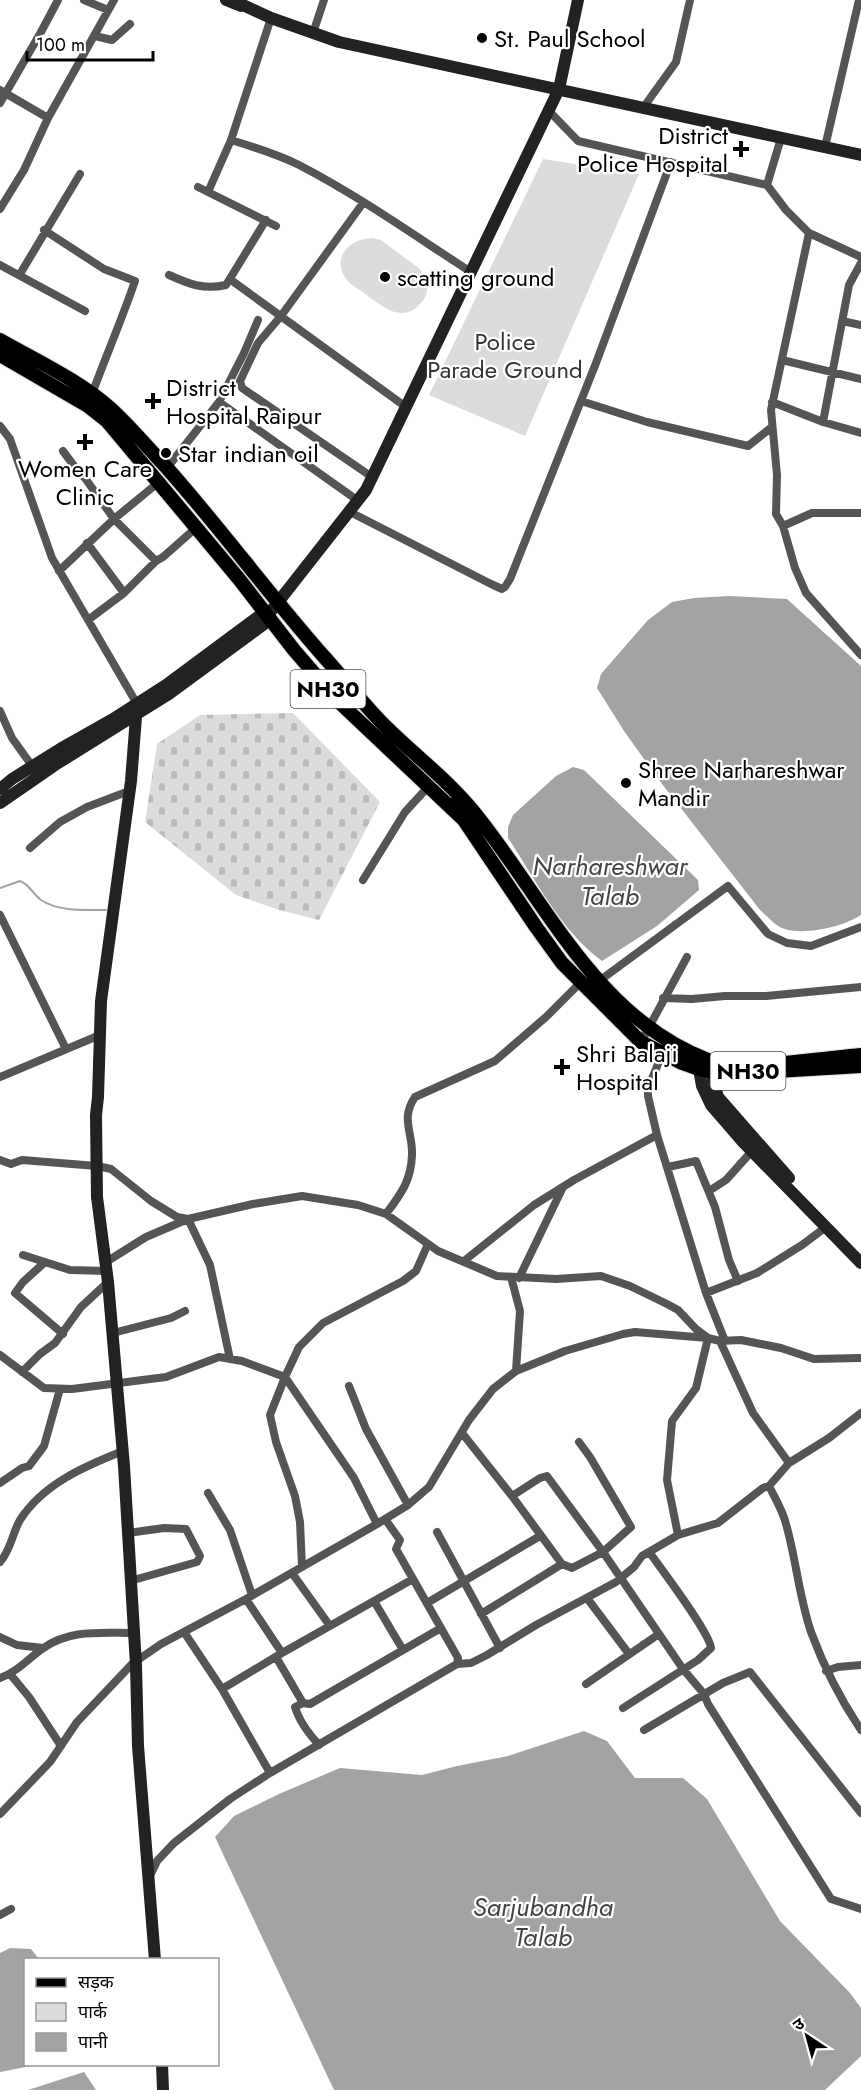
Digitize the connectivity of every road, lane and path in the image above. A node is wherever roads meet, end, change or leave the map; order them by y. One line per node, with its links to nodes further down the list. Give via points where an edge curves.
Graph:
1 (58, 0): 16 (street)
2 (84, 0): 10 (street)
3 (114, 0): 10 (street)
4 (226, 0): 9 (street, via 241,6)
5 (324, 0): 13 (street)
6 (578, 0): 15 (street)
7 (690, 0): 18 (street, via 676,62)
8 (859, 0): 23 (street)
9 (244, 2): 11 (street)
10 (108, 10): 14 (street)
11 (271, 18): 13 (street); 22 (street)
12 (130, 24): 14 (street, via 112,40)
13 (313, 33): 15 (street, via 339,42)
14 (95, 36): 20 (street)
15 (559, 89): 18 (street); 19 (street)
16 (3, 91): 17 (street); 20 (street)
17 (0, 103)
18 (643, 108): 21 (street)
19 (549, 111): 25 (street, via 578,141); 39 (street)
20 (48, 118): 31 (street, via 24,170)
21 (781, 138): 23 (street); 27 (street)
22 (231, 140): 29 (street); 30 (street, via 300,166)
23 (825, 147): 24 (street)
24 (861, 155)
25 (670, 162): 27 (street); 54 (street)
26 (80, 174): 34 (street)
27 (766, 185): 35 (street)
28 (198, 187): 29 (street)
29 (208, 192): 32 (street)
30 (363, 203): 39 (street); 44 (street)
31 (0, 208)
32 (266, 220): 33 (street); 42 (street)
33 (276, 226)
34 (44, 230): 40 (street); 53 (street, via 104,269 135,281)
35 (809, 233): 36 (street); 50 (street)
36 (861, 257)
37 (861, 263): 46 (street, via 849,285)
38 (0, 265): 40 (street)
39 (471, 272): 57 (street)
40 (20, 274): 43 (street)
41 (169, 275): 42 (street, via 202,288 226,285)
42 (231, 280): 44 (street)
43 (85, 311)
44 (281, 316): 57 (street); 64 (street, via 243,370 242,388)
45 (258, 320): 55 (street)
46 (842, 321): 47 (street); 51 (street)
47 (861, 325)
48 (0, 340): 53 (main road, NH30)
49 (0, 355): 65 (main road, NH30, via 107,421)
50 (782, 360): 51 (street); 56 (street)
51 (833, 372): 52 (street); 58 (street)
52 (861, 379)
53 (92, 394): 63 (main road, NH30, via 130,427)
54 (581, 401): 60 (street, via 646,422 748,446); 67 (street, via 510,579 502,589)
55 (219, 402): 63 (street); 66 (street)
56 (772, 402): 58 (street); 60 (street)
57 (406, 407): 64 (street)
58 (823, 422): 61 (street)
59 (0, 426): 74 (street, via 10,439)
60 (772, 427): 70 (street, via 777,514)
61 (861, 433)
62 (63, 451): 69 (street)
63 (166, 468): 76 (main road, NH30)
64 (372, 477): 66 (street)
65 (159, 482): 69 (street); 71 (main road, NH30)
66 (357, 500): 67 (street)
67 (348, 511): 76 (street)
68 (861, 513): 70 (street, via 812,513)
69 (114, 519): 72 (street); 73 (street)
70 (783, 526): 79 (street, via 806,593)
71 (197, 528): 73 (street); 77 (main road, NH30)
72 (87, 543): 74 (street); 75 (street)
73 (156, 561): 75 (street)
74 (59, 571): 78 (street)
75 (124, 593): 78 (street)
76 (279, 604): 77 (street); 87 (main road, NH30)
77 (268, 615): 80 (street, via 259,616); 83 (main road, NH30, via 339,702)
78 (88, 620): 80 (street)
79 (861, 655)
80 (136, 710): 82 (street); 85 (street)
81 (0, 711): 82 (street, via 12,738)
82 (35, 771): 84 (street, via 12,779); 86 (street)
83 (429, 786): 87 (main road, NH30); 89 (street, via 405,812)
84 (0, 789)
85 (129, 791): 88 (street, via 60,822); 98 (street, via 101,1001)
86 (0, 802)
87 (457, 803): 93 (main road, NH30, via 496,840 572,950); 94 (main road, NH30, via 536,927)
88 (30, 848)
89 (363, 880)
90 (0, 915): 101 (street)
91 (861, 927): 93 (street, via 811,946 787,943 768,934 728,886)
92 (687, 957): 96 (street)
93 (600, 980): 94 (street); 97 (main road, NH30)
94 (584, 986): 99 (main road, NH30); 113 (street, via 495,1061 415,1097 408,1107 412,1155 406,1187)
95 (861, 987): 96 (street, via 766,996)
96 (663, 998): 97 (street)
97 (648, 1028): 99 (street); 100 (main road, NH30)
98 (100, 1035): 101 (street); 109 (street)
99 (641, 1042): 100 (main road, NH30)
100 (666, 1047): 103 (main road, NH30); 106 (street, via 648,1088)
101 (66, 1049): 105 (street)
102 (861, 1055): 103 (main road, NH30)
103 (706, 1065): 104 (main road, NH30, via 793,1071); 107 (street, via 702,1086 711,1105); 117 (street, via 723,1104)
104 (861, 1066)
105 (0, 1077)
106 (657, 1134): 110 (street); 111 (street)
107 (752, 1151): 112 (street, via 726,1180); 115 (street)
108 (0, 1161): 109 (street)
109 (97, 1166): 114 (street, via 111,1169 151,1201 177,1217); 122 (street)
110 (668, 1167): 112 (street, via 696,1161); 125 (street)
111 (563, 1186): 119 (street); 123 (street)
112 (709, 1191): 124 (street)
113 (386, 1214): 114 (street, via 302,1196); 116 (street)
114 (188, 1219): 122 (street, via 147,1237); 133 (street, via 210,1265)
115 (826, 1227): 121 (street); 124 (street, via 775,1262)
116 (428, 1244): 119 (street); 136 (street, via 416,1271 403,1281 323,1323 299,1347)
117 (861, 1252)
118 (23, 1255): 120 (street)
119 (464, 1261): 123 (street, via 497,1276)
120 (44, 1263): 122 (street, via 70,1270); 128 (street, via 15,1293)
121 (861, 1263)
122 (107, 1272): 127 (street); 128 (street)
123 (515, 1277): 129 (street, via 601,1276 678,1310); 134 (street, via 520,1311)
124 (738, 1281): 125 (street)
125 (706, 1293): 130 (street)
126 (185, 1311): 127 (street)
127 (113, 1333): 137 (street)
128 (63, 1334): 135 (street)
129 (708, 1338): 130 (street); 134 (street, via 623,1334 564,1351); 153 (street, via 696,1388 672,1421 667,1480)
130 (723, 1341): 132 (street, via 741,1340 814,1359); 144 (street, via 753,1413)
131 (0, 1355): 135 (street)
132 (861, 1358)
133 (230, 1359): 136 (street); 137 (street, via 219,1357 166,1377)
134 (516, 1371): 141 (street, via 493,1389)
135 (22, 1372): 139 (street, via 44,1388)
136 (285, 1377): 150 (street); 159 (street, via 270,1415 295,1496)
137 (117, 1384): 139 (street); 143 (street)
138 (349, 1386): 149 (street, via 366,1429)
139 (60, 1389): 145 (street, via 44,1446 29,1466)
140 (861, 1413): 144 (street)
141 (462, 1433): 148 (street); 149 (street, via 429,1487)
142 (579, 1442): 155 (street, via 631,1527)
143 (123, 1451): 152 (street); 157 (street, via 88,1464 44,1493 27,1510)
144 (789, 1463): 146 (street)
145 (0, 1483)
146 (769, 1486): 153 (street, via 718,1522); 185 (street, via 786,1521 811,1630)
147 (208, 1493): 165 (street, via 230,1530)
148 (512, 1496): 154 (street); 155 (street, via 547,1476)
149 (408, 1505): 150 (street)
150 (381, 1522): 159 (street); 161 (street, via 400,1540 396,1549)
151 (437, 1532): 164 (street)
152 (128, 1533): 163 (street); 163 (street, via 186,1528 200,1556 197,1562)
153 (678, 1535): 156 (street)
154 (540, 1536): 158 (street); 164 (street)
155 (603, 1552): 158 (street, via 572,1568); 162 (street)
156 (650, 1553): 162 (street, via 642,1556); 184 (street, via 712,1646)
157 (0, 1562)
158 (562, 1564): 169 (street)
159 (302, 1567): 160 (street)
160 (292, 1573): 165 (street); 170 (street)
161 (413, 1579): 167 (street); 168 (street)
162 (622, 1579): 166 (street); 174 (street)
163 (130, 1581): 173 (street)
164 (464, 1582): 168 (street); 169 (street)
165 (249, 1597): 172 (street); 180 (street)
166 (587, 1598): 177 (street); 179 (street)
167 (374, 1601): 170 (street); 178 (street)
168 (427, 1603): 171 (street)
169 (481, 1614): 177 (street)
170 (330, 1626): 180 (street)
171 (441, 1628): 178 (street); 182 (street, via 458,1658)
172 (184, 1632): 181 (street); 189 (street)
173 (133, 1634): 176 (street, via 80,1633); 181 (street)
174 (658, 1634): 179 (street); 184 (street)
175 (0, 1637): 176 (street, via 17,1645)
176 (43, 1648): 186 (street)
177 (500, 1648): 182 (street, via 471,1663)
178 (403, 1650): 191 (street, via 310,1704)
179 (629, 1654): 188 (street)
180 (279, 1655): 189 (street); 191 (street)
181 (135, 1662): 196 (street, via 83,1715); 200 (street)
182 (457, 1664): 195 (street)
183 (861, 1665): 185 (street)
184 (683, 1669): 190 (street); 192 (street)
185 (826, 1671): 194 (street)
186 (10, 1674): 187 (street); 196 (street)
187 (0, 1678)
188 (586, 1684)
189 (222, 1689): 197 (street)
190 (704, 1694): 193 (street); 198 (street, via 750,1672); 202 (street, via 831,1899)
191 (303, 1703): 195 (street, via 295,1707 296,1711)
192 (623, 1708)
193 (644, 1730)
194 (861, 1730)
195 (319, 1745): 197 (street)
196 (61, 1746): 199 (street)
197 (270, 1773): 200 (street, via 174,1843 157,1861)
198 (861, 1813)
199 (0, 1814)
200 (148, 1880): 204 (street)
201 (12, 1909): 203 (street)
202 (861, 1909)
203 (0, 1915)
204 (155, 1958)
205 (162, 2066): 206 (street)
206 (164, 2090)

